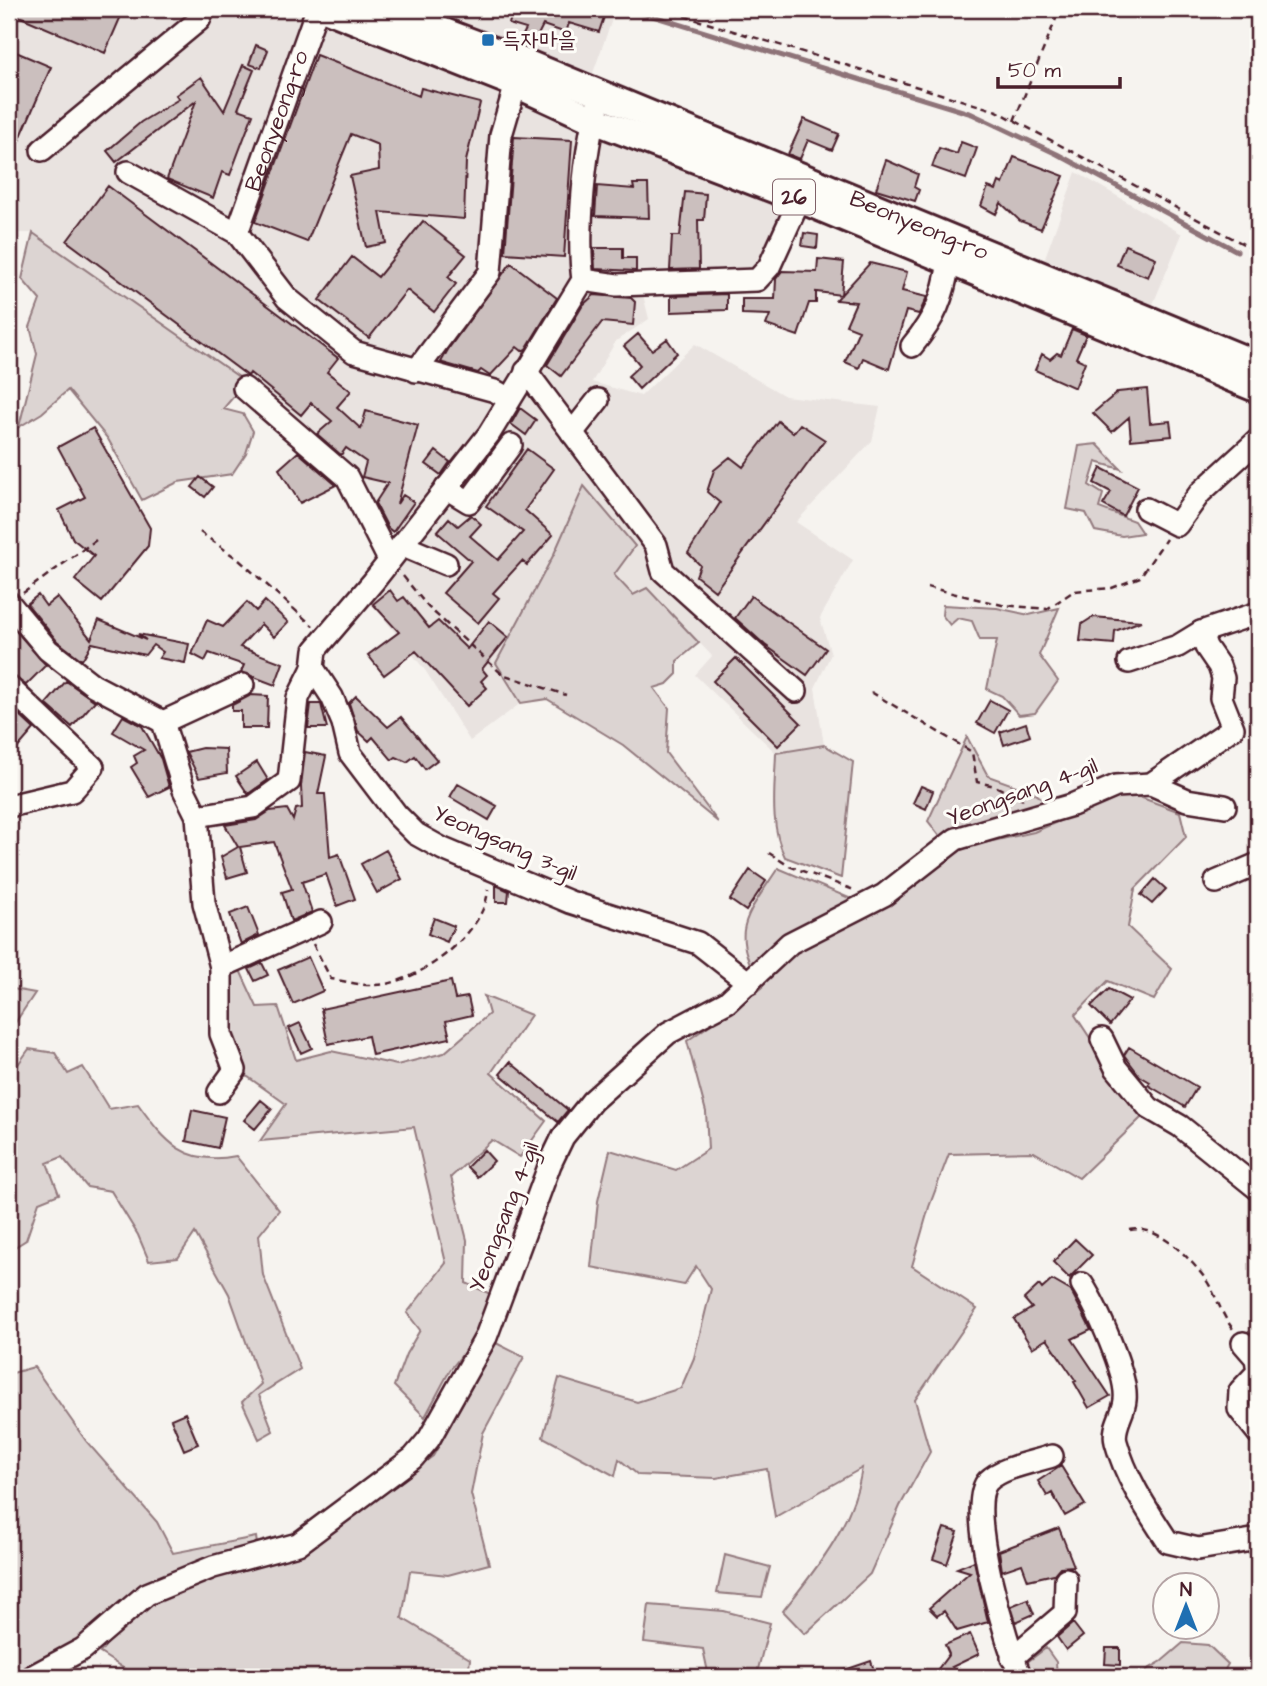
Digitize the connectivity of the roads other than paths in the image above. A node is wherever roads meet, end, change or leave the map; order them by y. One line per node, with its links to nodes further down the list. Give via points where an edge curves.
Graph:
1 (204, 9): 7 (street, via 199,20)
2 (317, 9): 10 (street, Beonyeong-ro)
3 (327, 9): 5 (main road, Beonyeong-ro / 26)
4 (383, 9): 6 (main road, Beonyeong-ro / 26)
5 (516, 84): 6 (main road, Beonyeong-ro / 26); 15 (street, via 501,135 490,272)
6 (597, 107): 9 (main road, Beonyeong-ro / 26); 12 (street, via 580,253); 14 (main road, Beonyeong-ro / 26)
7 (42, 150)
8 (128, 172): 10 (street)
9 (800, 199): 11 (main road, Beonyeong-ro / 26); 12 (street, via 769,267 757,280 617,285)
10 (237, 233): 15 (street, via 287,298 354,352)
11 (949, 261): 13 (street, via 943,298); 18 (main road, Beonyeong-ro / 26)
12 (583, 281): 16 (street)
13 (912, 346)
14 (1258, 365)
15 (416, 371): 19 (street)
16 (526, 371): 19 (street); 21 (street)
17 (244, 388): 26 (street, via 347,477)
18 (1258, 389)
19 (508, 398): 24 (street, via 489,434)
20 (598, 400): 21 (street)
21 (572, 433): 35 (street, via 656,545 663,571)
22 (1258, 440): 25 (street, via 1200,493 1177,526)
23 (512, 445): 24 (street, via 469,502)
24 (446, 488): 26 (street)
25 (1146, 509)
26 (395, 553): 27 (street); 32 (street, via 315,650)
27 (446, 564)
28 (9, 603): 36 (street, via 48,650 93,685)
29 (1258, 613): 30 (street)
30 (1201, 632): 31 (street, via 1178,646); 37 (street, via 1219,666 1221,698 1233,728)
31 (1129, 662)
32 (313, 668): 40 (street, via 298,698 289,781 253,807); 45 (street, Yeongsang 3-gil, via 332,697 350,753 416,834 570,902 698,943)
33 (243, 685): 36 (street)
34 (9, 687): 38 (street, via 93,767 72,791)
35 (796, 691)
36 (163, 722): 40 (street)
37 (1151, 784): 39 (street, via 1187,800); 45 (street, Yeongsang 4-gil, via 1116,786 956,839 877,899 790,943)
38 (9, 806)
39 (1225, 806)
40 (197, 816): 44 (street, via 204,904)
41 (1258, 864): 42 (street)
42 (1216, 882)
43 (314, 925): 44 (street)
44 (221, 967): 47 (street, via 221,1034 236,1070)
45 (749, 983): 56 (street, Yeongsang 4-gil, via 727,1002 668,1033 592,1101 563,1137 486,1337 429,1439 413,1458 298,1544 213,1567 147,1594 83,1649)
46 (1102, 1039): 48 (street, via 1116,1068 1149,1108 1180,1126)
47 (219, 1092)
48 (1258, 1189)
49 (1082, 1284): 53 (street, via 1096,1306 1124,1385 1125,1401 1115,1439 1136,1493 1168,1542 1198,1549)
50 (1243, 1343): 51 (street, via 1256,1358 1258,1372 1240,1391 1239,1409)
51 (1258, 1433)
52 (1052, 1456): 55 (street, via 1002,1473 988,1481 980,1495 993,1588)
53 (1258, 1539)
54 (1066, 1579): 55 (street, via 1065,1613)
55 (1016, 1668)
56 (31, 1677)

